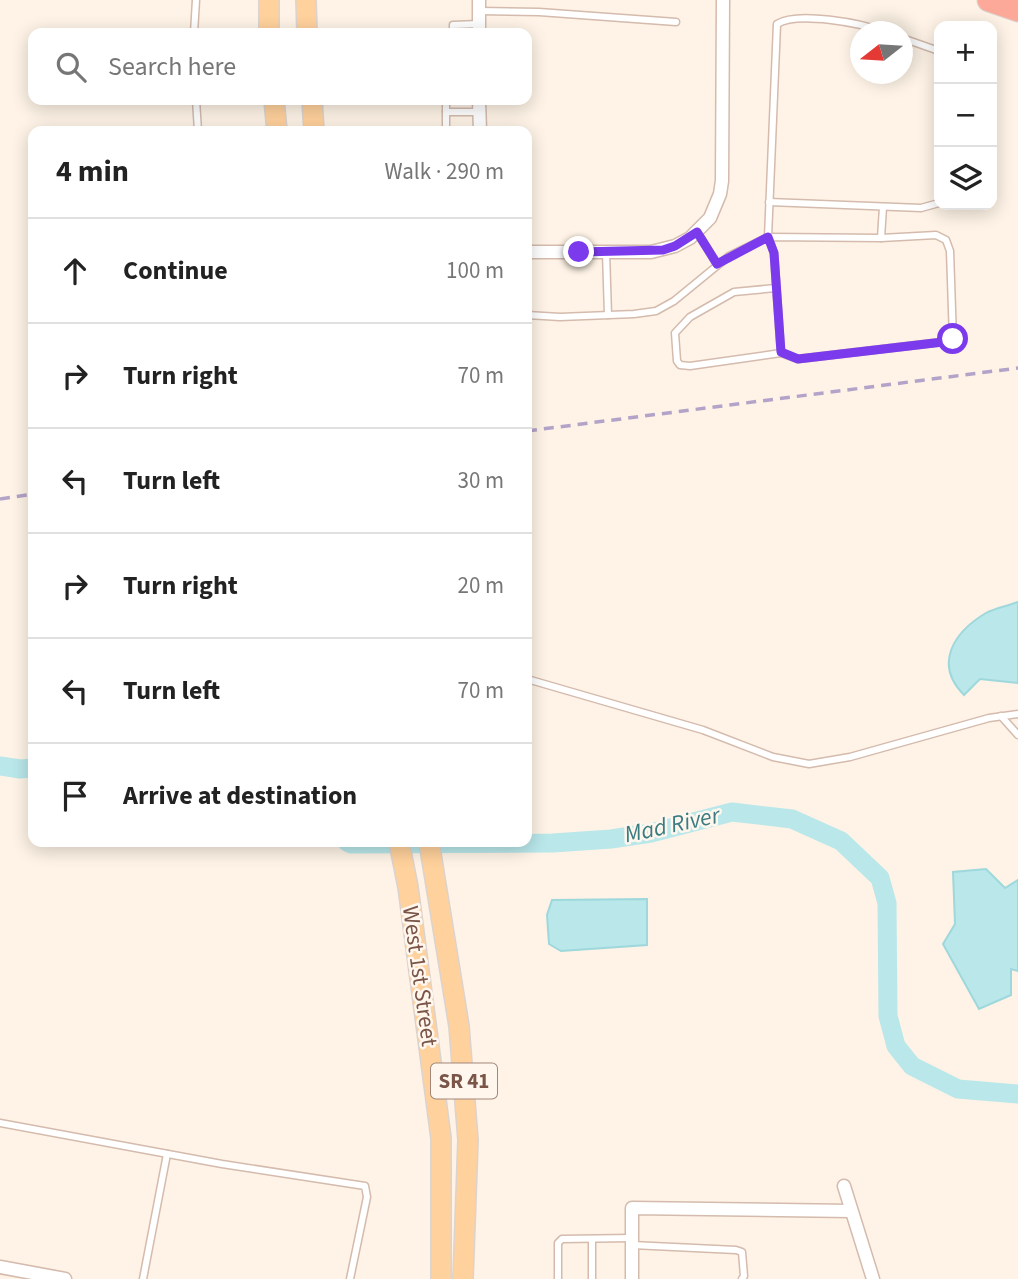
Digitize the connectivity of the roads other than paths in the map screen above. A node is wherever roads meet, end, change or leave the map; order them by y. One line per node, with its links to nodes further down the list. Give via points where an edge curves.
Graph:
1 (196, 0): 10 (lane)
2 (270, 0): 11 (main road)
3 (306, 0): 12 (main road)
4 (723, 0): 30 (street, via 722,181 716,207)
5 (989, 0): 6 (highway)
6 (1018, 10)
7 (479, 17): 8 (lane, via 539,12); 13 (lane)
8 (676, 22)
9 (850, 23): 27 (lane, via 793,18 777,24)
10 (194, 28)
11 (269, 28)
12 (307, 28)
13 (453, 28)
14 (913, 42): 15 (lane)
15 (934, 49)
16 (196, 105): 22 (lane)
17 (274, 105): 23 (main road)
18 (312, 105): 24 (main road)
19 (446, 105): 21 (lane)
20 (480, 106): 21 (lane); 26 (street)
21 (446, 112): 25 (lane)
22 (198, 126)
23 (277, 126)
24 (314, 126)
25 (446, 126)
26 (480, 126)
27 (769, 202): 29 (lane); 31 (lane)
28 (934, 205): 29 (lane)
29 (883, 207): 32 (lane)
30 (697, 232): 33 (street, via 663,250); 35 (lane)
31 (768, 237): 32 (lane); 35 (lane); 36 (lane)
32 (881, 238): 39 (lane, via 936,235 946,240 953,339 798,359)
33 (606, 252): 34 (street); 38 (lane)
34 (532, 253)
35 (717, 264): 38 (lane, via 656,311)
36 (776, 288): 39 (lane); 39 (lane, via 734,292 691,317 675,333 677,361 690,366)
37 (532, 315): 38 (lane)
38 (608, 315)
39 (781, 352)
40 (532, 680): 42 (lane, via 703,730 773,757 809,764)
41 (1018, 714): 42 (lane)
42 (1001, 716): 43 (lane)
43 (1018, 735)
44 (400, 847): 56 (main road, West 1st Street / SR 41, via 441,1138)
45 (430, 847): 57 (main road, West 1st Street / SR 41, via 459,1026 468,1140)
46 (0, 1123): 47 (lane)
47 (167, 1154): 54 (lane); 55 (lane, via 365,1186 367,1198)
48 (844, 1186): 49 (street)
49 (851, 1211): 51 (street, via 632,1208); 62 (street)
50 (592, 1239): 51 (lane); 58 (lane, via 562,1239 558,1243); 59 (lane)
51 (632, 1241): 60 (street); 61 (lane, via 742,1252)
52 (0, 1267): 53 (street)
53 (65, 1279)
54 (143, 1279)
55 (349, 1279)
56 (441, 1279)
57 (463, 1279)
58 (558, 1279)
59 (592, 1279)
60 (632, 1279)
61 (742, 1279)
62 (873, 1279)

